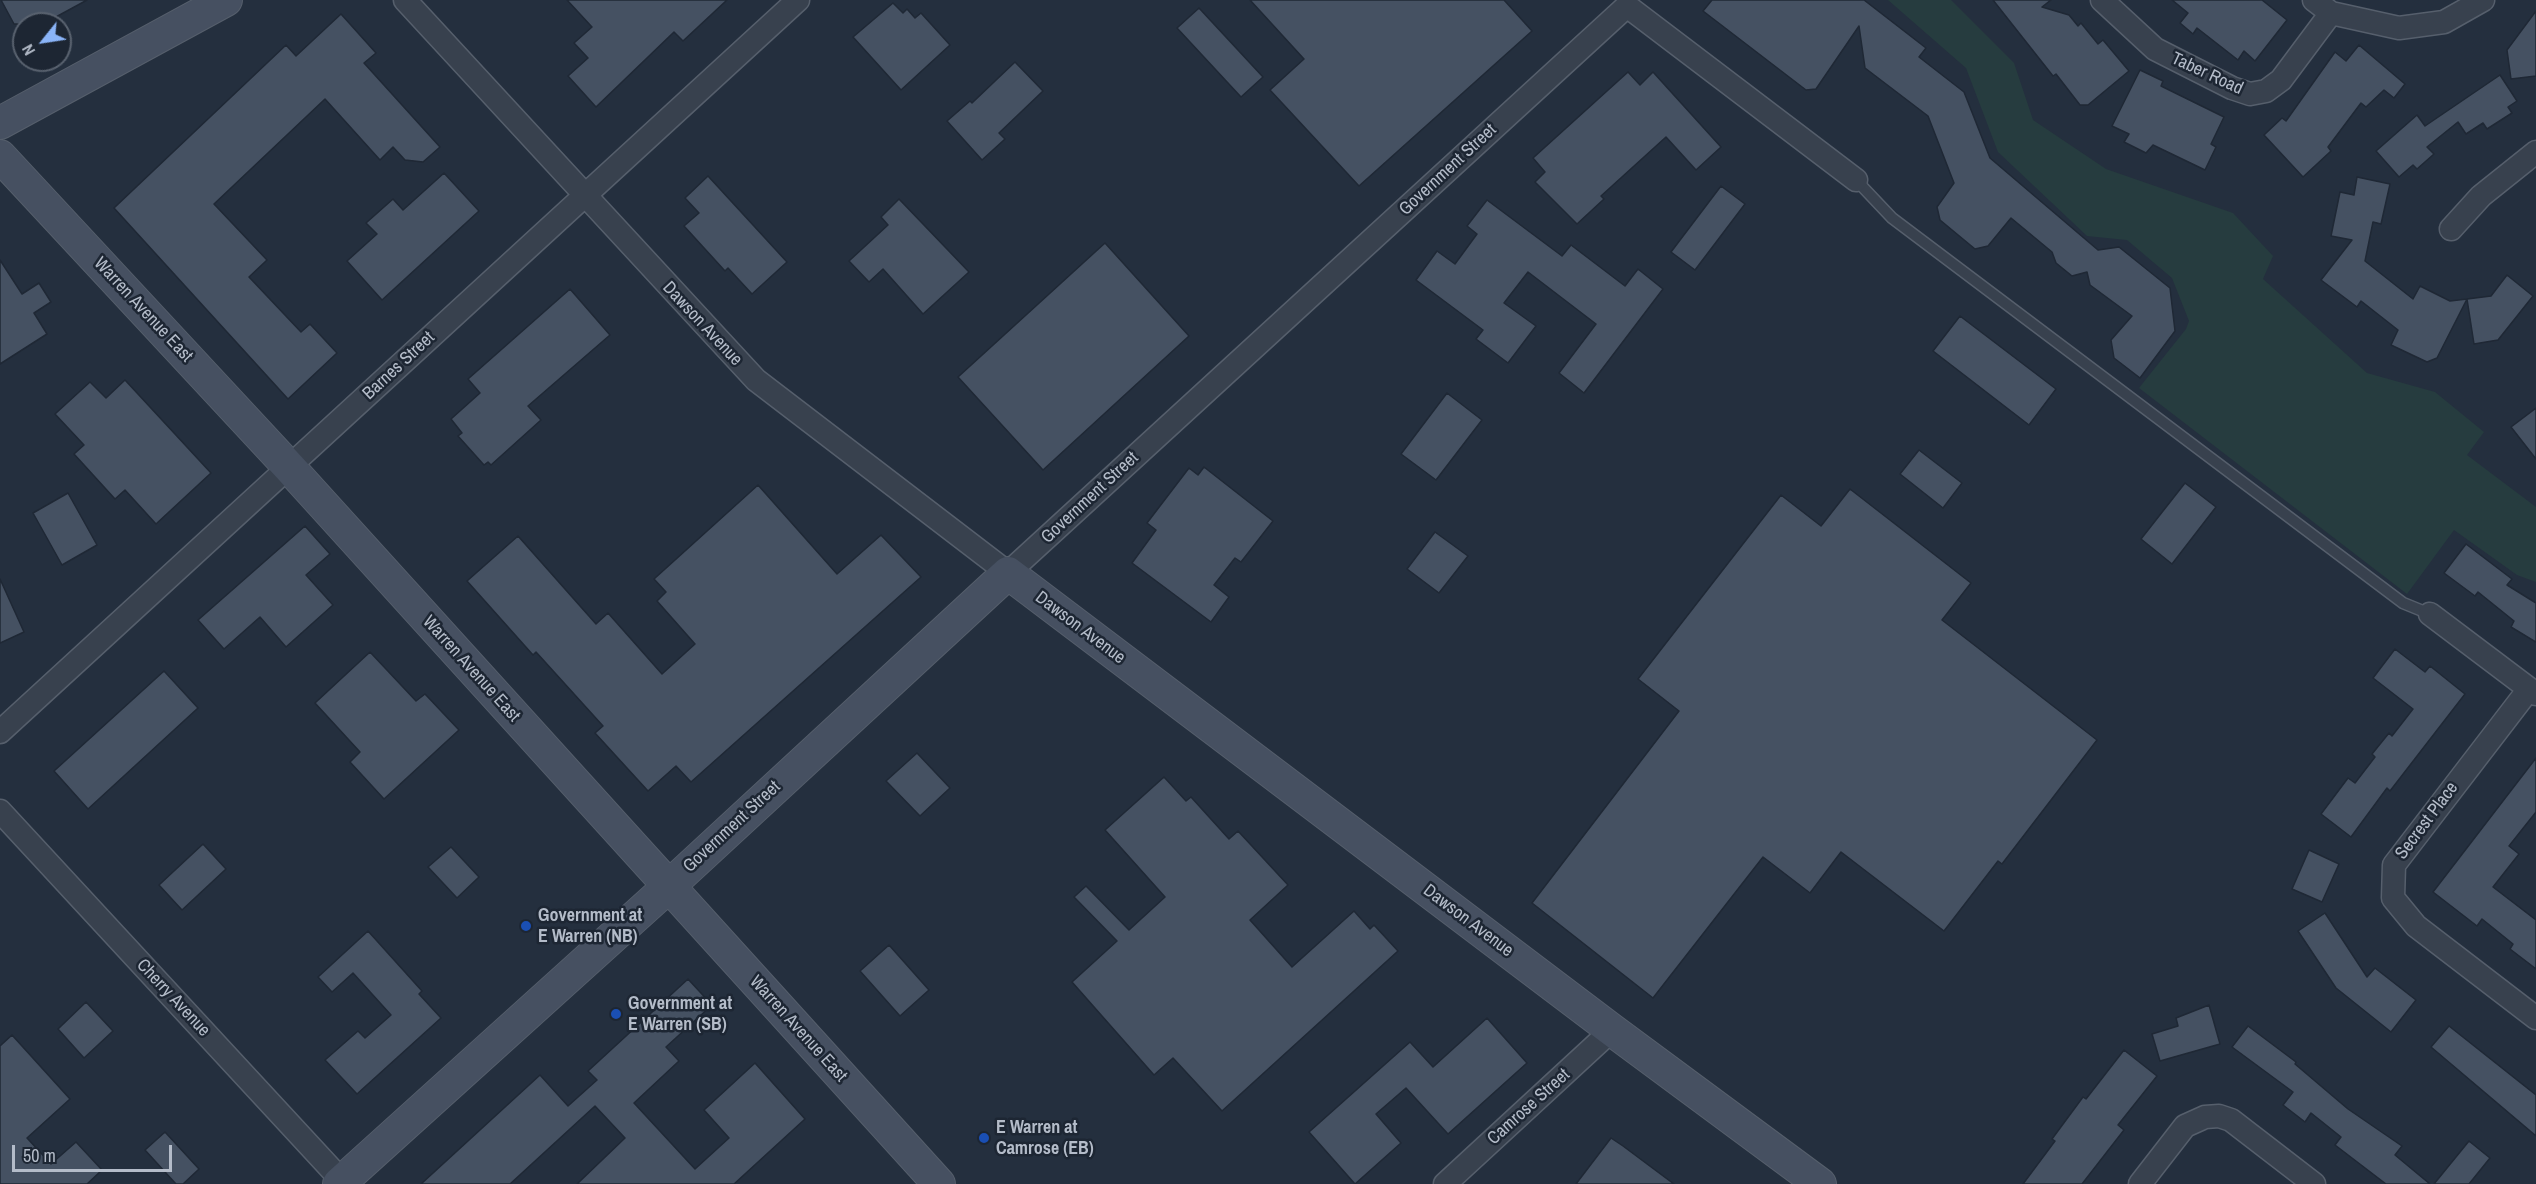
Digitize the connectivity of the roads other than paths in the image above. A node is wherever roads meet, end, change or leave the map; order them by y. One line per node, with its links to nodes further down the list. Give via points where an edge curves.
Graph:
1 (226, 0): 7 (street)
2 (405, 0): 11 (street, Dawson Avenue)
3 (798, 0): 11 (street, Barnes Street)
4 (2102, 0): 6 (street, Taber Road, via 2155,49 2250,94 2266,91 2281,80)
5 (2483, 0): 6 (street, Taber Road, via 2444,22 2399,28)
6 (2322, 7)
7 (0, 123)
8 (2536, 152): 12 (street, via 2481,196)
9 (0, 156): 13 (street, Warren Avenue East)
10 (1856, 180): 14 (street, Government Street, via 1627,6); 15 (lane, via 1902,225 2403,603)
11 (585, 195): 13 (street, Barnes Street); 14 (street, Dawson Avenue, via 756,380)
12 (2451, 229)
13 (289, 467): 17 (street, Barnes Street); 19 (street, Warren Avenue East)
14 (1008, 573): 19 (street, Government Street); 21 (street, Dawson Avenue)
15 (2430, 614): 16 (street)
16 (2533, 691): 20 (street, Secrest Place, via 2394,865 2393,898 2416,926)
17 (0, 732)
18 (0, 811): 22 (street, Cherry Avenue)
19 (669, 887): 22 (street, Government Street); 23 (street, Warren Avenue East)
20 (2536, 1018)
21 (1612, 1030): 24 (street, Camrose Street); 25 (street, Dawson Avenue)
22 (342, 1183)
23 (939, 1184)
24 (1445, 1184)
25 (1820, 1184)
26 (2140, 1184): 27 (street, via 2186,1126 2205,1117 2219,1116 2230,1120)
27 (2314, 1184)

